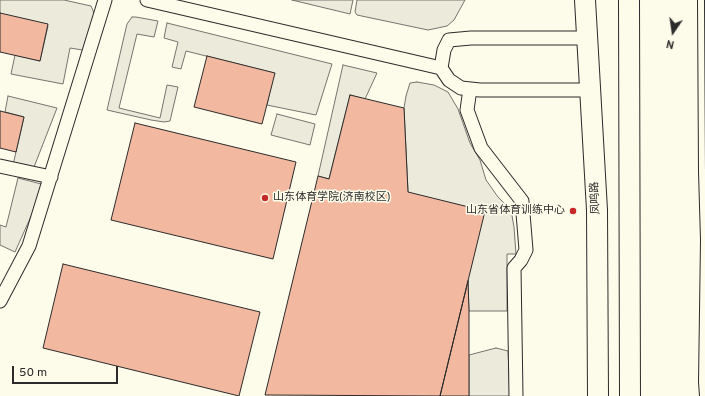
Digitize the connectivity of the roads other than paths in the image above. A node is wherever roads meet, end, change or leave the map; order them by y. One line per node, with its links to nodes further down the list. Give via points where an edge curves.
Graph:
1 (105, 0): 12 (street)
2 (147, 0): 7 (street)
3 (585, 0): 6 (main road, 凤鸣路)
4 (629, 0): 16 (main road)
5 (701, 0): 11 (lane)
6 (587, 38): 7 (street, via 449,40 444,50); 9 (main road, 凤鸣路)
7 (441, 68): 8 (street, via 449,80 461,88)
8 (470, 89): 9 (street); 14 (street, via 467,110 481,148 522,201 526,250 514,268)
9 (590, 90): 15 (main road, 凤鸣路, via 597,210)
10 (0, 166): 12 (street)
11 (704, 172): 17 (lane)
12 (51, 177): 13 (street, via 29,246)
13 (0, 301)
14 (516, 396)
15 (598, 396)
16 (630, 396)
17 (703, 396)

